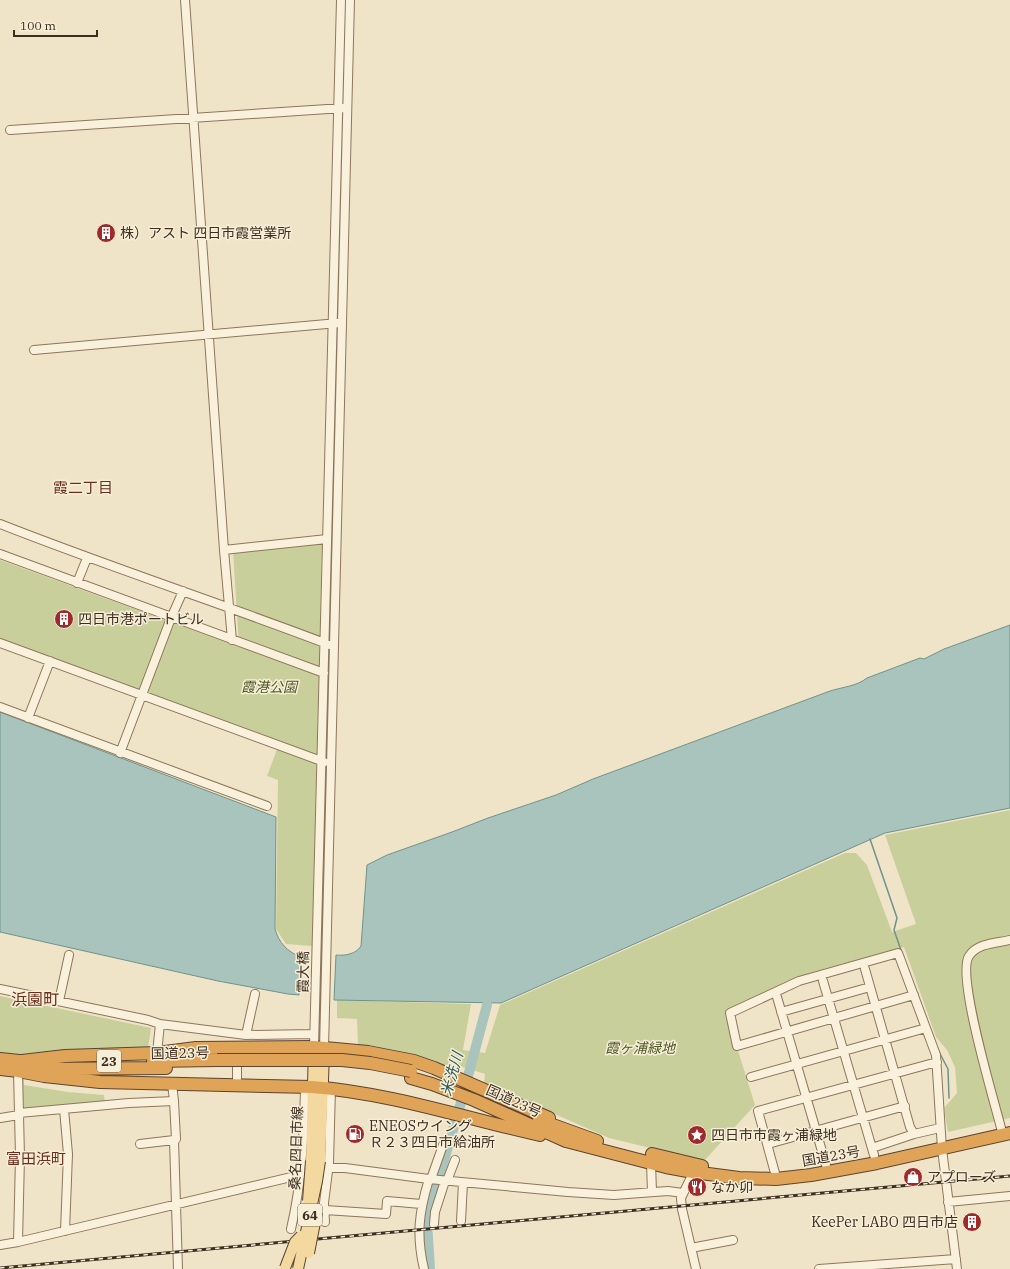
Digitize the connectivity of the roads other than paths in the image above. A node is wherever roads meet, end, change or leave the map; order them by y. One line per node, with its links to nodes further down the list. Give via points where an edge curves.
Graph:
1 (185, 0): 6 (street)
2 (341, 0): 4 (street)
3 (350, 0): 5 (street)
4 (338, 108): 5 (street); 6 (street); 8 (street)
5 (347, 108): 8 (street)
6 (193, 117): 7 (street); 9 (street)
7 (10, 130)
8 (337, 323): 9 (street); 12 (street, 霞大橋); 23 (street)
9 (208, 335): 10 (street); 13 (street)
10 (34, 350)
11 (0, 524): 15 (street)
12 (327, 539): 13 (street); 22 (street, 霞大橋)
13 (224, 550): 18 (street)
14 (0, 554): 16 (street)
15 (87, 558): 16 (street); 17 (street)
16 (77, 583): 19 (street)
17 (183, 591): 18 (street); 19 (street)
18 (229, 608): 20 (street); 22 (street)
19 (171, 618): 20 (street); 26 (street)
20 (232, 640): 25 (street)
21 (0, 643): 24 (street)
22 (325, 643): 23 (street); 25 (street, 霞大橋)
23 (334, 647): 25 (street); 31 (street)
24 (50, 661): 26 (street); 28 (street)
25 (324, 673): 30 (street, 霞大橋)
26 (141, 695): 29 (street); 30 (street)
27 (0, 707): 28 (street)
28 (28, 718): 29 (street)
29 (120, 752): 32 (street)
30 (320, 762): 31 (street); 50 (street, 霞大橋)
31 (331, 762): 54 (street, via 325,1002)
32 (267, 806)
33 (1010, 940): 77 (street, via 979,947 971,952 965,963 970,1005)
34 (69, 955): 43 (street)
35 (865, 969): 37 (street)
36 (823, 981): 42 (street)
37 (870, 987): 42 (street); 44 (street)
38 (0, 989): 43 (street)
39 (254, 994): 51 (street)
40 (914, 995): 44 (street); 48 (street); 49 (street, via 898,953 799,981 730,1013 737,1046)
41 (777, 997): 45 (street)
42 (828, 999): 45 (street); 46 (street)
43 (59, 1001): 47 (street)
44 (875, 1006): 46 (street); 52 (street)
45 (781, 1012): 49 (street)
46 (834, 1018): 49 (street); 55 (street)
47 (160, 1024): 51 (street); 56 (street)
48 (926, 1028): 52 (street); 58 (street)
49 (786, 1031): 59 (street)
50 (314, 1034): 51 (street); 54 (street, 霞大橋)
51 (246, 1035)
52 (885, 1039): 55 (street); 62 (street)
53 (237, 1048): 54 (highway); 56 (highway, via 196,1048); 66 (street)
54 (319, 1048): 67 (highway, via 368,1052 414,1061); 68 (main road, 桑名四日市線)
55 (844, 1051): 59 (street); 65 (street)
56 (157, 1054): 60 (highway, via 65,1056)
57 (0, 1060): 60 (highway, 国道23号 / 23)
58 (937, 1062): 62 (street); 81 (street)
59 (796, 1064): 63 (street); 70 (street)
60 (20, 1066): 61 (highway, 国道23号 / 23); 64 (highway, via 44,1076 100,1082); 67 (highway, 国道23号 / 23, via 44,1069 217,1064 328,1066 411,1074); 74 (street)
61 (0, 1069)
62 (895, 1073): 65 (street); 72 (street)
63 (751, 1077)
64 (172, 1084): 66 (highway); 71 (street)
65 (854, 1084): 70 (street); 75 (street)
66 (237, 1085): 68 (highway)
67 (455, 1085): 69 (highway, 国道23号 / 23)
68 (318, 1087): 82 (highway, via 371,1094); 88 (main road, 桑名四日市線); 91 (street); 94 (street)
69 (476, 1093): 82 (highway, 国道23号 / 23); 92 (highway, 国道23号 / 23, via 607,1143)
70 (806, 1098): 78 (street); 84 (street, via 758,1111)
71 (174, 1101): 73 (street); 80 (street)
72 (905, 1106): 75 (street); 79 (street)
73 (64, 1109): 74 (street); 110 (street, via 68,1154)
74 (19, 1114): 76 (street); 113 (street)
75 (864, 1117): 78 (street); 86 (street)
76 (0, 1118)
77 (1007, 1129): 81 (highway, 国道23号 / 23)
78 (815, 1130): 84 (street); 90 (street)
79 (914, 1134): 81 (street); 86 (street)
80 (176, 1139)
81 (941, 1139): 86 (highway, 国道23号 / 23); 92 (highway, 国道23号 / 23, via 793,1177 757,1180); 102 (street)
82 (566, 1141): 89 (highway, 国道23号 / 23)
83 (140, 1144): 103 (street, via 174,1140)
84 (768, 1144): 93 (street)
85 (443, 1145): 95 (street)
86 (873, 1151): 90 (highway, 国道23号 / 23)
87 (455, 1160): 96 (street)
88 (315, 1161): 111 (main road, 桑名四日市線, bridge); 120 (main road, 64, bridge, via 317,1181); 121 (main road, 桑名四日市線, bridge, via 322,1179)
89 (651, 1163): 92 (highway, 国道23号 / 23); 98 (street)
90 (826, 1165): 93 (highway, 国道23号 / 23)
91 (329, 1168): 94 (street); 95 (street); 105 (street)
92 (696, 1169): 93 (highway, 国道23号 / 23); 99 (street)
93 (775, 1173)
94 (301, 1175): 101 (street); 103 (street)
95 (431, 1179): 96 (street); 104 (street)
96 (446, 1181): 97 (street); 108 (street, via 435,1212)
97 (463, 1183): 98 (street, via 614,1195); 106 (street)
98 (652, 1192): 99 (street)
99 (682, 1192): 115 (street, via 682,1209)
100 (1010, 1196): 102 (street)
101 (298, 1200): 105 (street); 109 (street)
102 (948, 1202): 116 (street)
103 (176, 1204): 110 (street); 117 (street)
104 (421, 1204): 105 (street, via 387,1201 386,1214); 122 (street, via 419,1229)
105 (325, 1206): 107 (street)
106 (461, 1221)
107 (325, 1222)
108 (434, 1224)
109 (291, 1229)
110 (65, 1231): 113 (street)
111 (301, 1236): 118 (main road, 桑名四日市線, bridge, via 295,1242); 119 (main road, 64)
112 (733, 1240): 115 (street)
113 (18, 1242): 114 (street)
114 (0, 1244)
115 (691, 1248): 123 (street)
116 (956, 1260): 124 (street); 125 (street)
117 (178, 1269)
118 (285, 1269)
119 (291, 1269)
120 (298, 1269)
121 (305, 1269)
122 (424, 1269)
123 (696, 1269)
124 (819, 1269)
125 (957, 1269)

